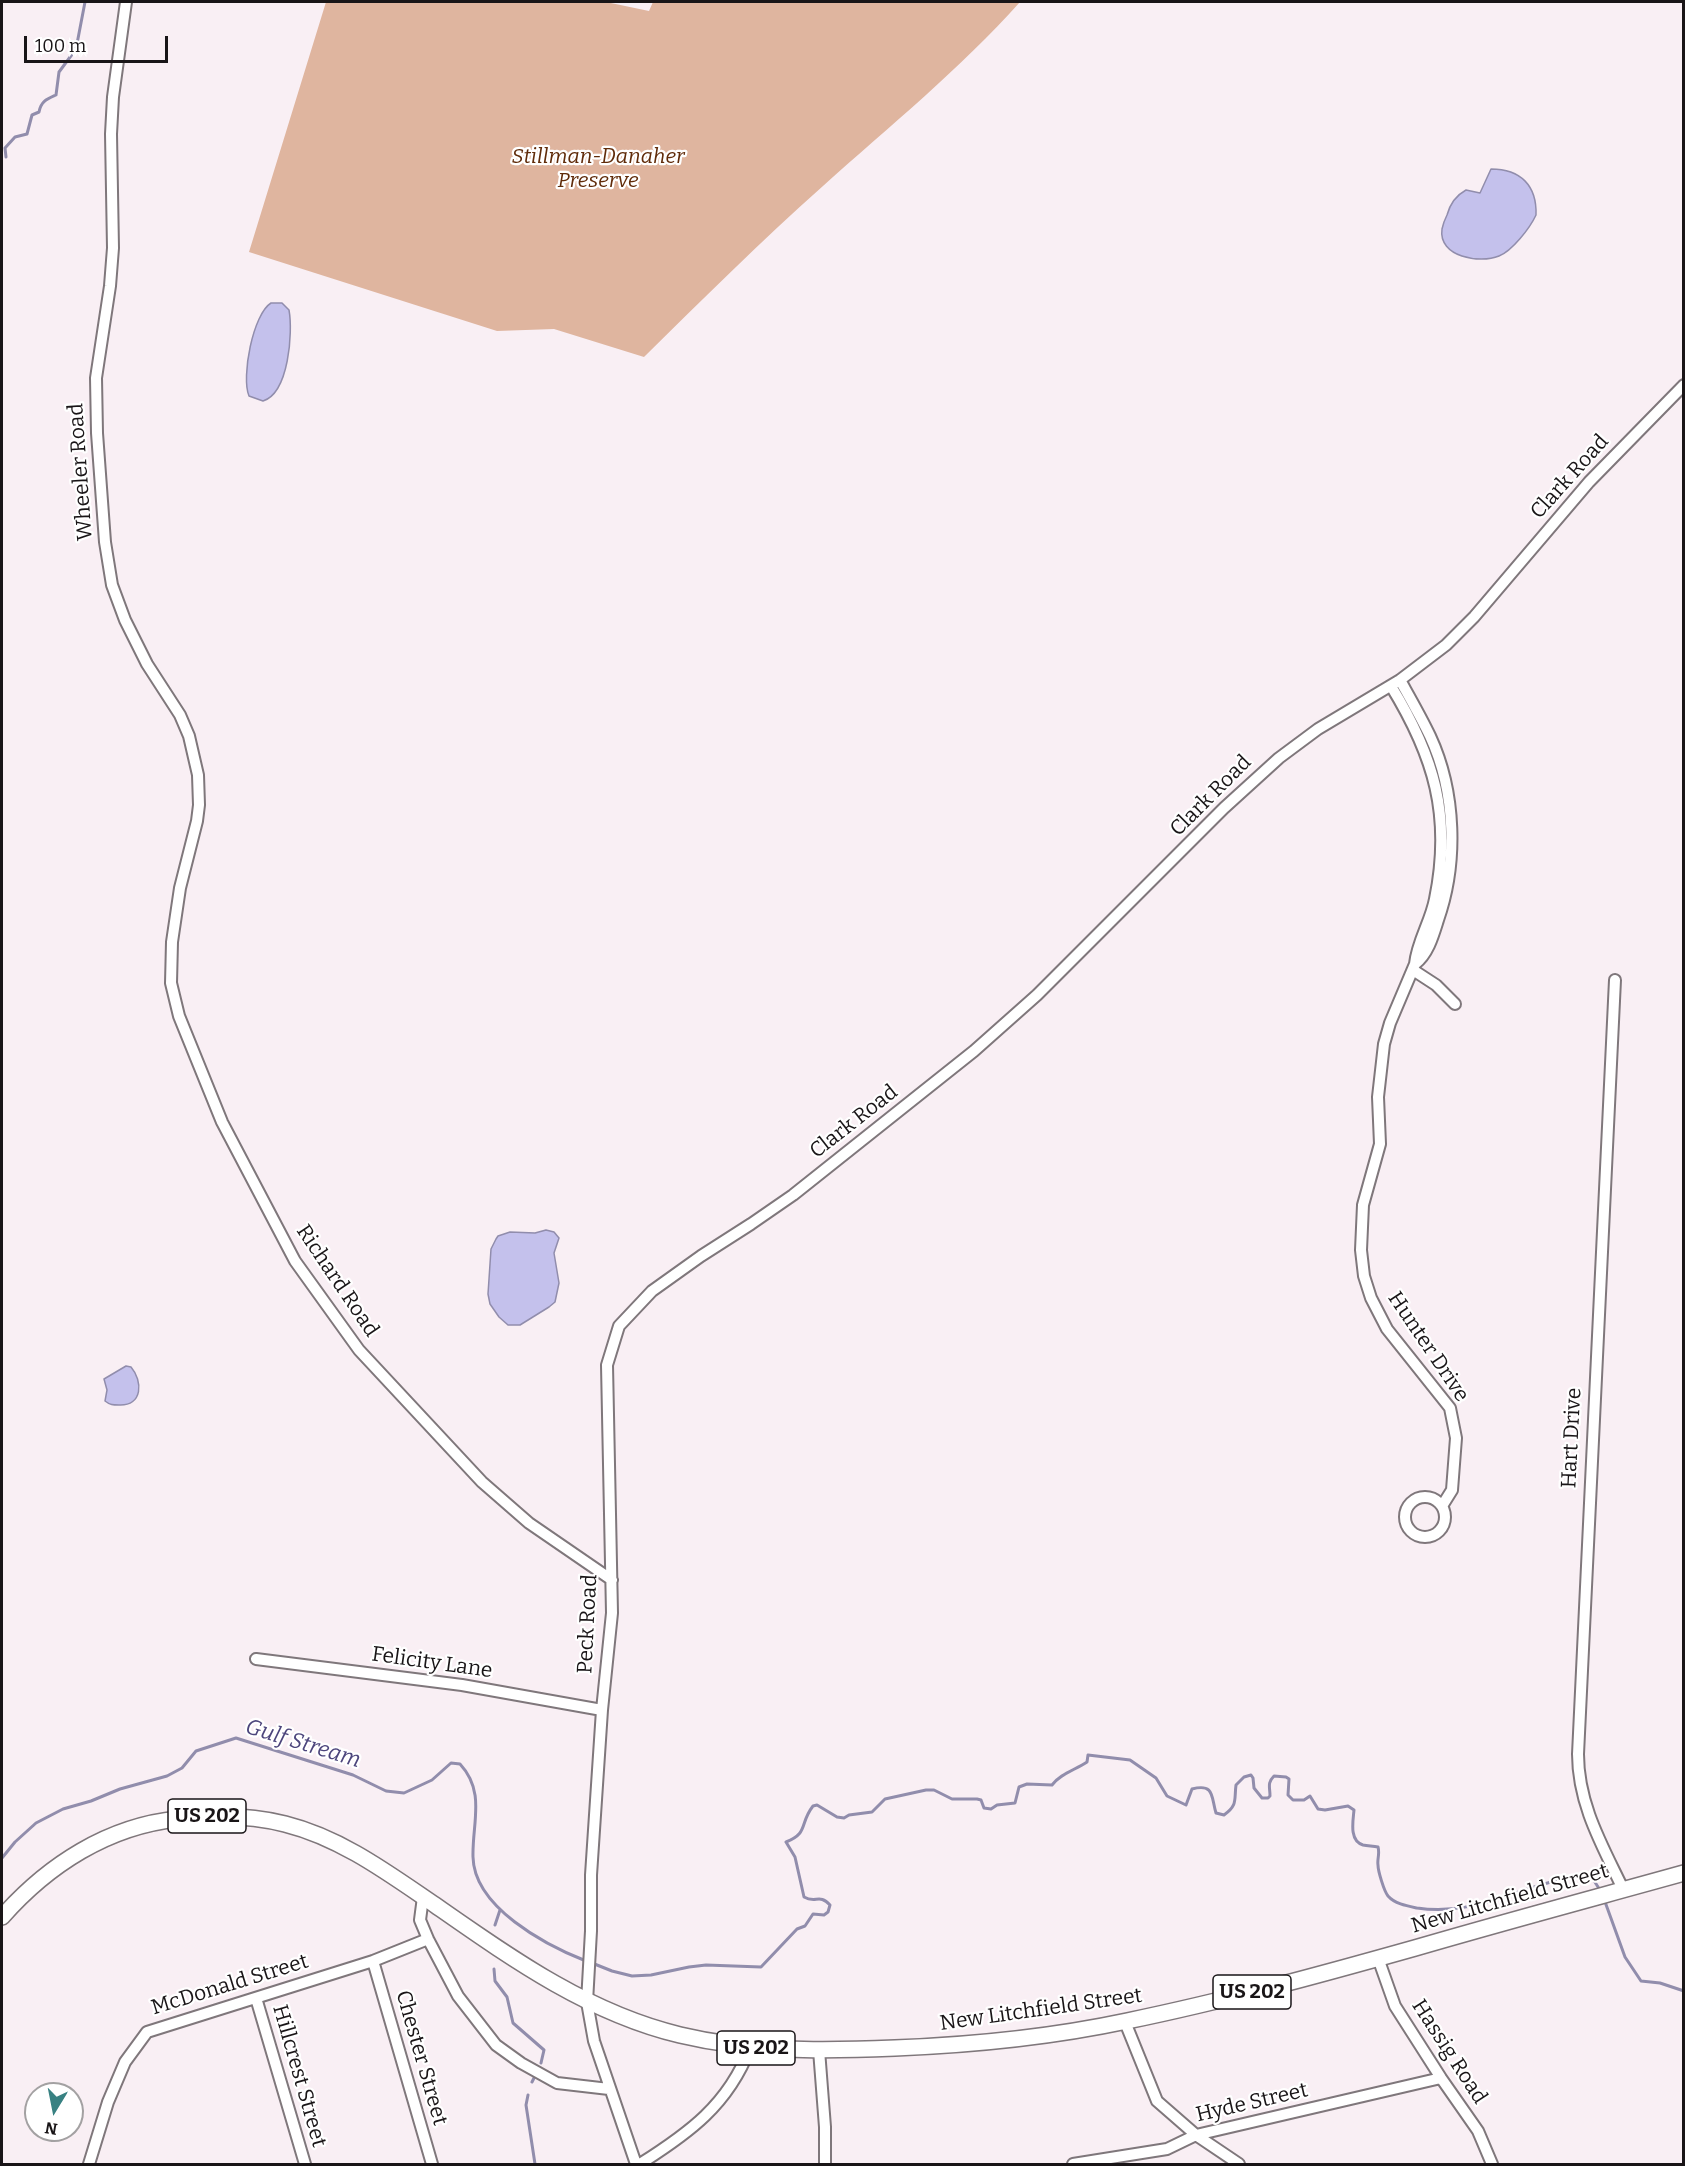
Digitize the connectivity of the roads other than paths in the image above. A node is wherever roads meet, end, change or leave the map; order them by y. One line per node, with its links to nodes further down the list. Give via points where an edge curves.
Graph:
1 (126, 2): 4 (street, Wheeler Road, via 112,97 112,259 96,378 97,433 112,585 147,664 180,715 198,775 197,821)
2 (1683, 385): 3 (street, Clark Road, via 1589,482 1462,629)
3 (1395, 683): 5 (street, Hunter Drive, via 1431,738 1439,780 1440,870 1434,905); 8 (street, Clark Road, via 1318,729 1274,762 1004,1025)
4 (174, 918): 10 (street, Richard Road, via 171,982 178,1016 222,1122 295,1261 359,1350 483,1482 528,1523)
5 (1414, 967): 7 (street); 9 (street, Hunter Drive, via 1384,1044 1378,1097 1380,1144 1363,1205 1361,1250 1371,1298 1387,1329 1450,1408 1456,1438 1453,1480)
6 (1615, 980): 14 (street, Hart Drive, via 1578,1754 1579,1783)
7 (1455, 1004)
8 (752, 1224): 10 (street, Peck Road, via 652,1291 619,1326 607,1365)
9 (1442, 1506)
10 (612, 1580): 12 (street, Peck Road)
11 (256, 1659): 12 (street, Felicity Lane, via 462,1685)
12 (602, 1710): 21 (street, Peck Road)
13 (1683, 1873): 14 (highway, New Litchfield Street / US 202)
14 (1609, 1894): 18 (highway, New Litchfield Street / US 202)
15 (423, 1897): 16 (highway, New Litchfield Street / US 202, via 330,1840 253,1818 209,1816 160,1821 115,1833 40,1879); 17 (street, via 420,1920); 21 (highway, New Litchfield Street / US 202)
16 (2, 1917)
17 (428, 1939): 19 (street, McDonald Street); 26 (street, via 459,1996 496,2044 557,2083)
18 (1378, 1958): 22 (highway, New Litchfield Street / US 202); 25 (street, Hassig Road, via 1395,2006)
19 (373, 1961): 20 (street, McDonald Street); 30 (street, Chester Street)
20 (256, 1998): 28 (street, McDonald Street, via 147,2032 125,2062); 29 (street, Hillcrest Street)
21 (587, 2002): 23 (highway, New Litchfield Street / US 202, via 676,2034); 26 (street, Peck Road)
22 (1125, 2022): 24 (highway, New Litchfield Street / US 202, via 986,2042); 27 (street, via 1157,2101)
23 (750, 2048): 24 (highway, New Litchfield Street / US 202); 31 (street, via 743,2067 701,2121)
24 (819, 2050): 32 (street)
25 (1440, 2078): 27 (street, Hyde Street); 35 (street, Hassig Road, via 1478,2131)
26 (609, 2090): 31 (street, Peck Road)
27 (1196, 2135): 33 (street, Hyde Street, via 1167,2149); 34 (street)
28 (89, 2164)
29 (305, 2164)
30 (432, 2164)
31 (638, 2164)
32 (825, 2164)
33 (1073, 2164)
34 (1239, 2164)
35 (1492, 2164)

